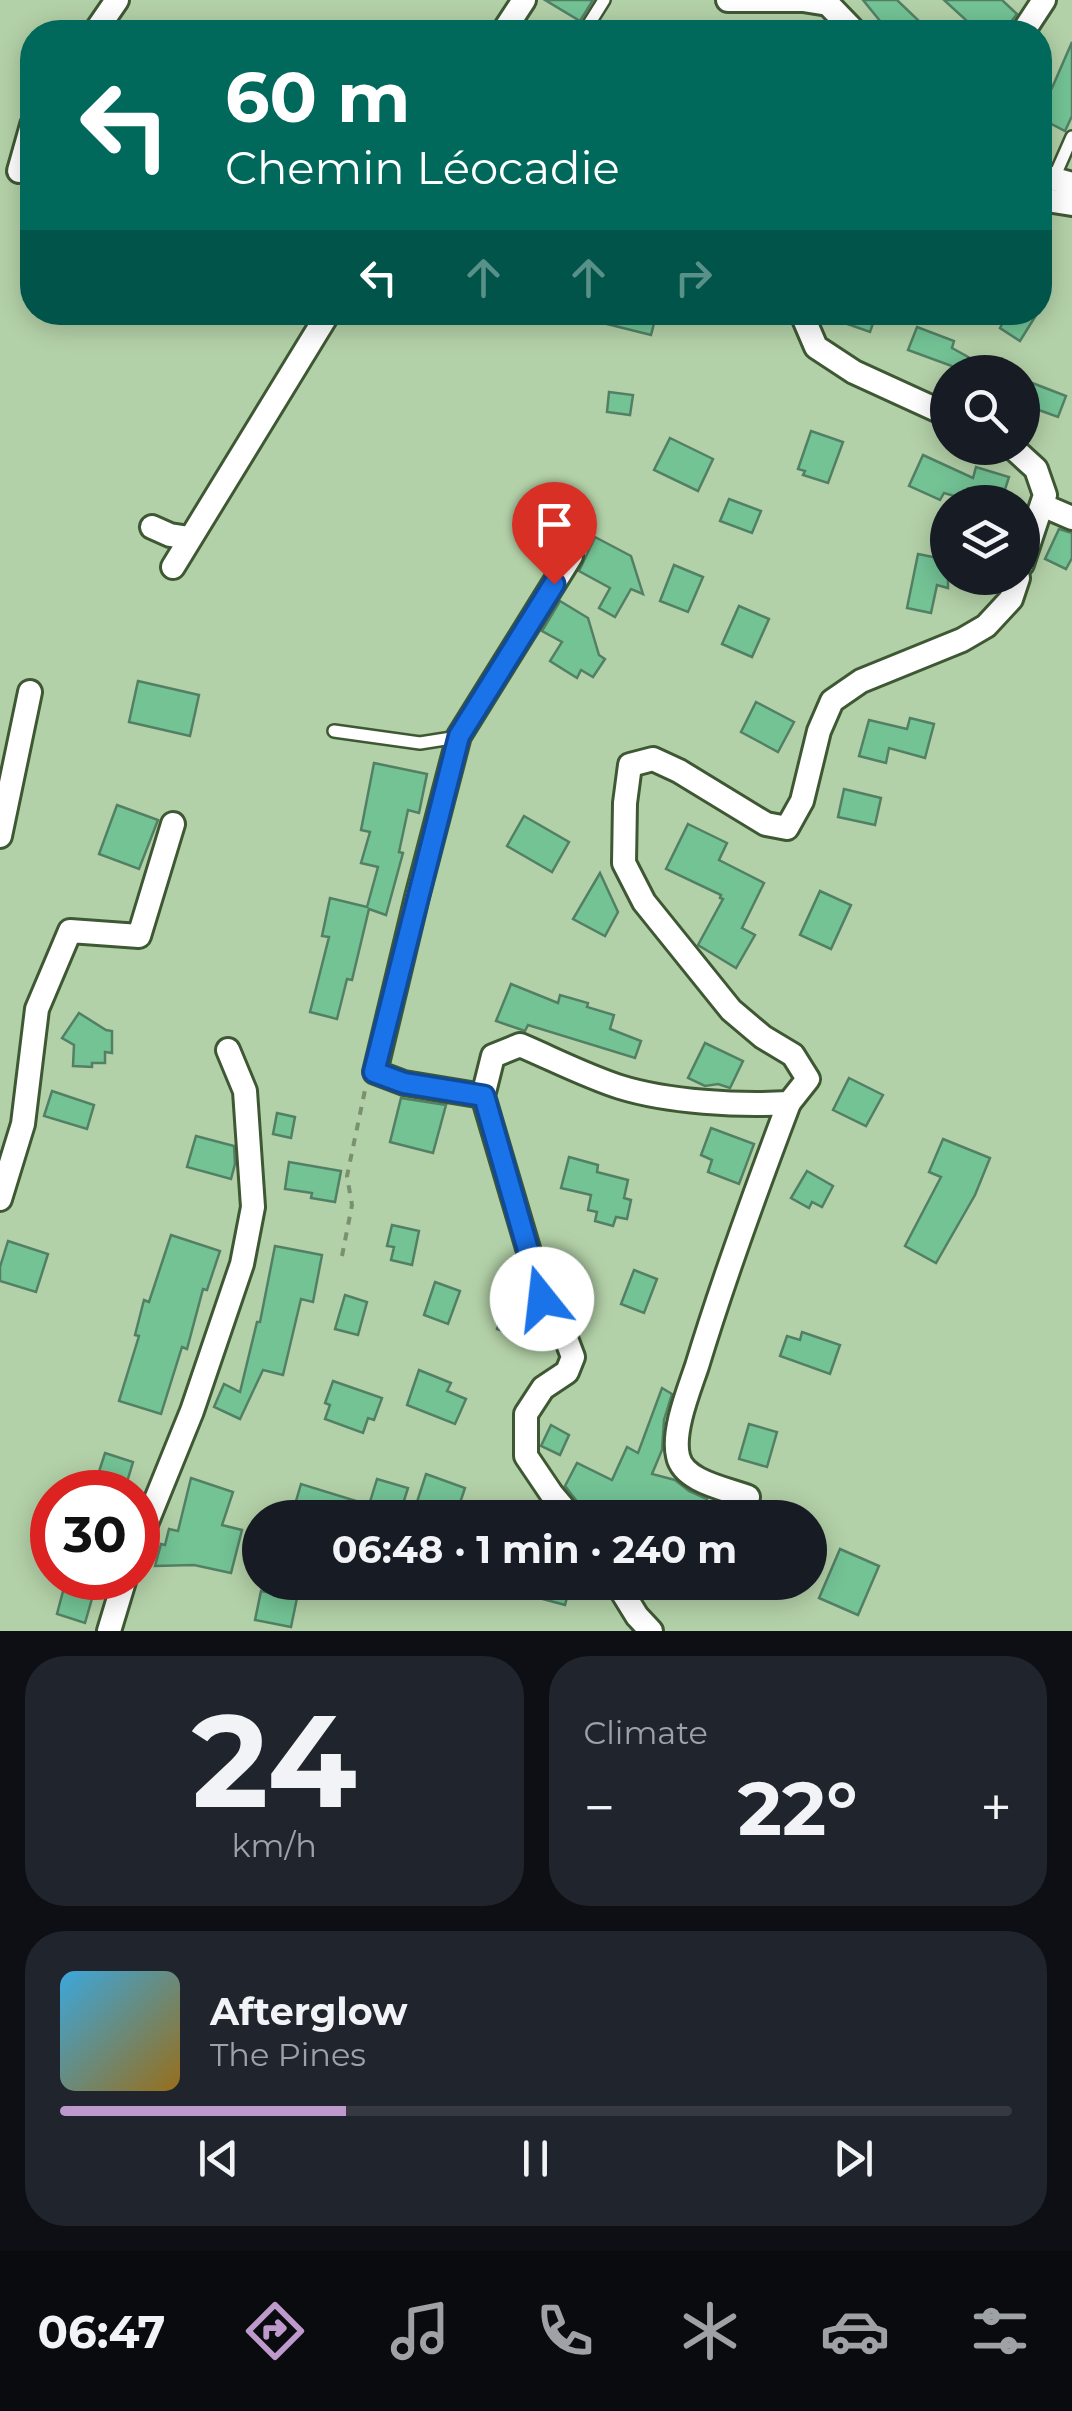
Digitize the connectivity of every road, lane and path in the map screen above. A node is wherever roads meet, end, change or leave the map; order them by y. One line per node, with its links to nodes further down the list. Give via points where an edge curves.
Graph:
1 (728, 0): 2 (street)
2 (803, 0): 3 (street, via 828,4)
3 (843, 20)
4 (1072, 138): 5 (lane)
5 (1052, 183)
6 (1052, 186): 7 (street)
7 (1072, 204)
8 (321, 325): 17 (street)
9 (806, 325): 10 (street, via 816,346 854,372)
10 (930, 407)
11 (1032, 465): 12 (street)
12 (1043, 500): 13 (street); 14 (street); 15 (street)
13 (1072, 502)
14 (1040, 509)
15 (1072, 518)
16 (152, 527): 17 (street)
17 (189, 538): 19 (street)
18 (571, 556): 23 (street)
19 (173, 567)
20 (1012, 595): 29 (street, via 986,626 832,701 802,801 787,828 766,824 653,759 630,766 624,863 644,902 731,1010 793,1055 808,1078)
21 (30, 692): 25 (street)
22 (334, 730): 23 (lane, via 420,744)
23 (459, 736): 27 (street)
24 (173, 824): 30 (street, via 139,936 70,930 37,1009 23,1124)
25 (0, 836)
26 (228, 1050): 32 (street, via 246,1091 253,1207 230,1301)
27 (374, 1072): 28 (street); 31 (path, via 346,1176 352,1205)
28 (484, 1096): 29 (street, via 493,1056 520,1045 621,1087 669,1097); 34 (street, via 542,1299 572,1357 567,1372 543,1388 526,1414 526,1456)
29 (789, 1103): 33 (street, via 716,1302 678,1436 685,1470)
30 (0, 1200)
31 (342, 1256)
32 (160, 1490)
33 (748, 1497)
34 (557, 1500)
35 (118, 1600): 37 (street)
36 (627, 1600): 38 (street)
37 (109, 1631)
38 (650, 1631)

